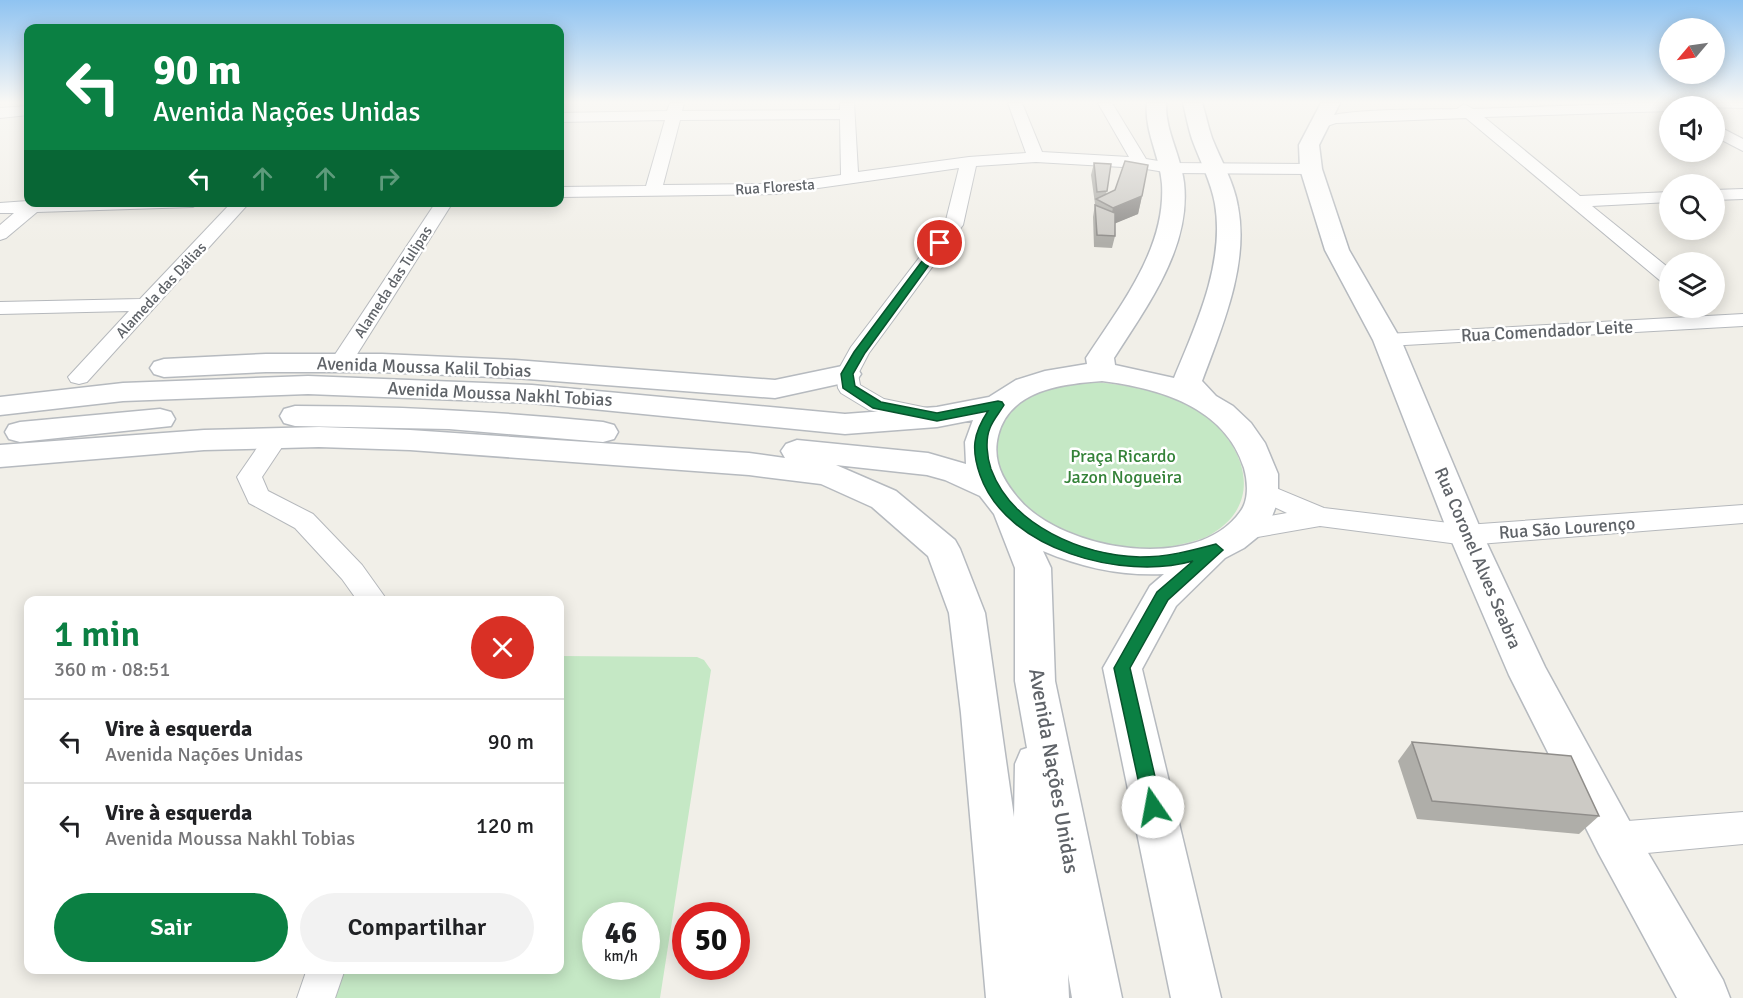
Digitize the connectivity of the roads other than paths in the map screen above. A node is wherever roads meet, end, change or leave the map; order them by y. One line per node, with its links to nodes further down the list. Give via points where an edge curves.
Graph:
1 (664, 150): 16 (street)
2 (849, 150): 15 (street)
3 (1033, 150): 9 (street)
4 (1132, 150): 11 (street)
5 (1165, 150): 12 (main road)
6 (1207, 150): 13 (main road, Avenida Nações Unidas)
7 (1309, 150): 14 (main road, Rua Coronel Alves Seabra)
8 (1514, 150): 21 (street)
9 (1036, 157): 10 (street, Rua Floresta); 11 (street, Rua Floresta)
10 (969, 162): 15 (street, Rua Floresta); 39 (street, via 954,225 859,352)
11 (1140, 163): 12 (street, Rua Floresta)
12 (1171, 168): 13 (street, Rua Floresta); 38 (main road, via 1174,196 1164,245 1135,303 1100,358)
13 (1217, 169): 14 (street, Rua Floresta); 45 (main road, Avenida Nações Unidas, via 1228,217 1223,279 1187,382)
14 (1311, 169): 35 (main road, Rua Coronel Alves Seabra, via 1337,250)
15 (850, 180): 16 (street, Rua Floresta, via 776,189)
16 (653, 190): 17 (street, Rua Floresta)
17 (564, 192)
18 (1743, 194): 19 (street)
19 (1725, 195)
20 (1659, 197): 21 (street)
21 (1576, 201): 28 (street)
22 (24, 206): 26 (street)
23 (33, 207): 27 (street)
24 (237, 207): 29 (street, Alameda das Dálias)
25 (442, 207): 36 (street, Alameda das Tulipas)
26 (0, 208)
27 (0, 234)
28 (1659, 270)
29 (146, 305): 30 (street); 40 (street, Alameda das Dálias)
30 (0, 308)
31 (1717, 318): 33 (street)
32 (1743, 320): 33 (street, Rua Comendador Leite)
33 (1721, 321): 34 (street); 35 (street, Rua Comendador Leite)
34 (1743, 339)
35 (1387, 340): 64 (main road, Rua Coronel Alves Seabra)
36 (341, 362): 37 (main road, Avenida Moussa Kalil Tobias); 40 (main road, Avenida Moussa Kalil Tobias, via 146,369)
37 (382, 363): 42 (main road, Avenida Moussa Kalil Tobias); 43 (main road, via 430,372)
38 (1102, 372): 45 (main road, Avenida Nações Unidas, via 1155,380); 46 (main road, Avenida Nações Unidas, via 1042,379)
39 (847, 374): 42 (main road, Avenida Moussa Kalil Tobias); 50 (street, via 849,388 877,405)
40 (79, 377): 41 (main road, Avenida Moussa Kalil Tobias)
41 (0, 386)
42 (775, 389): 48 (main road)
43 (485, 391): 44 (main road, Avenida Moussa Nakhl Tobias); 47 (main road, Avenida Moussa Nakhl Tobias, via 308,385 123,392); 49 (main road, via 471,408)
44 (532, 394): 48 (main road, Avenida Moussa Nakhl Tobias); 52 (main road, via 514,404 510,414)
45 (1205, 401): 60 (main road, Avenida Nações Unidas, via 1238,427 1259,458)
46 (998, 405): 50 (main road, Avenida Moussa Nakhl Tobias); 61 (main road, Avenida Nações Unidas, via 983,429 980,457)
47 (0, 406)
48 (693, 408): 50 (main road, Avenida Moussa Nakhl Tobias, via 845,424)
49 (432, 417): 51 (main road, Avenida Moussa Nakhl Tobias, via 351,415); 52 (main road, Avenida Moussa Nakhl Tobias)
50 (937, 417)
51 (96, 424): 53 (main road, Avenida Moussa Nakhl Tobias); 55 (main road)
52 (516, 424): 57 (main road, Avenida Moussa Nakhl Tobias); 58 (main road)
53 (0, 434)
54 (276, 438): 56 (main road); 58 (main road, via 410,440); 66 (street, via 249,477 258,497 304,521)
55 (0, 445)
56 (0, 456)
57 (844, 456): 59 (main road); 61 (main road, Avenida Moussa Nakhl Tobias, via 928,464 956,472)
58 (656, 458): 59 (main road)
59 (749, 464): 73 (main road, via 827,474 856,486 884,499 943,549 968,613)
60 (1264, 492): 63 (street); 65 (main road, via 1259,511)
61 (1000, 499): 65 (main road, via 1034,530 1065,546 1101,557 1174,561); 67 (main road, Avenida Nações Unidas, via 1033,568)
62 (1743, 514): 64 (street, Rua São Lourenço)
63 (1320, 517): 64 (street, Rua São Lourenço); 65 (street)
64 (1466, 535): 69 (main road, Rua Coronel Alves Seabra, via 1529,675)
65 (1231, 539): 70 (main road, via 1163,596 1122,668)
66 (369, 596)
67 (1035, 681): 74 (main road, via 1036,839); 75 (main road, Avenida Nações Unidas)
68 (1743, 828): 69 (street)
69 (1614, 839): 78 (main road, Rua Coronel Alves Seabra)
70 (1183, 945): 76 (main road); 77 (main road)
71 (324, 974): 72 (street)
72 (316, 998)
73 (1011, 998)
74 (1044, 998)
75 (1096, 998)
76 (1196, 998)
77 (1202, 998)
78 (1705, 998)

